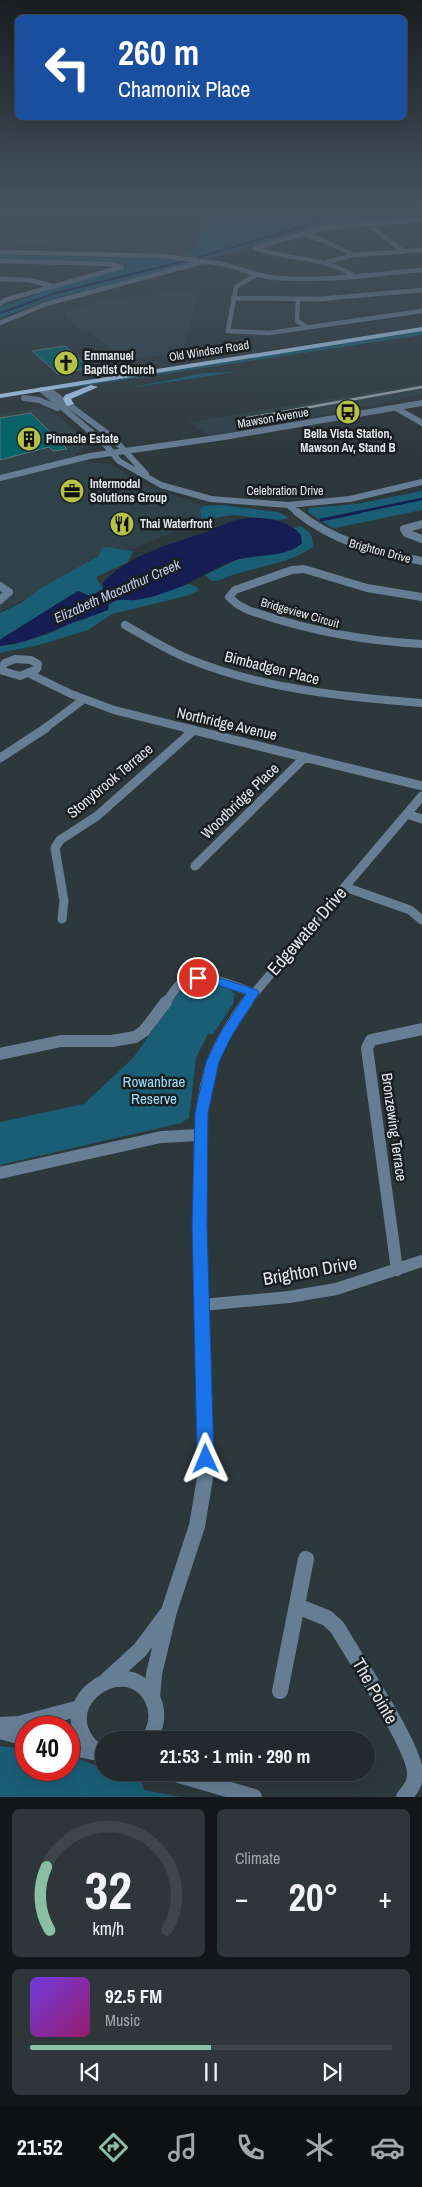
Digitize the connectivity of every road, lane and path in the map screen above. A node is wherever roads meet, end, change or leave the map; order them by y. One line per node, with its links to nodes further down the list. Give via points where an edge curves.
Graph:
1 (26, 294): 7 (street)
2 (83, 294): 9 (street, via 46,304)
3 (235, 294): 5 (street)
4 (374, 294): 6 (street)
5 (234, 298): 6 (street); 12 (street, via 227,327 228,331)
6 (298, 300): 10 (street, via 298,321)
7 (0, 304)
8 (422, 311): 10 (street)
9 (0, 323)
10 (306, 327): 12 (street, via 269,333)
11 (422, 329): 16 (highway, Old Windsor Road)
12 (235, 333): 14 (street)
13 (422, 337): 15 (highway, Old Windsor Road)
14 (226, 338)
15 (94, 387): 16 (highway, Old Windsor Road); 21 (highway, via 68,397)
16 (47, 391): 17 (highway, Old Windsor Road); 18 (highway, Old Windsor Road); 21 (street, Celebration Drive); 24 (street, Celebration Drive)
17 (0, 396)
18 (24, 398): 19 (highway, Old Windsor Road); 24 (street)
19 (0, 402)
20 (422, 403): 22 (street, Mawson Avenue)
21 (70, 404): 27 (street, Celebration Drive)
22 (404, 406): 23 (street, Mawson Avenue); 25 (street)
23 (396, 408): 26 (street); 27 (street, Mawson Avenue)
24 (63, 410): 28 (street, Celebration Drive)
25 (422, 416)
26 (422, 423)
27 (127, 451): 28 (street, Mawson Avenue); 30 (street, Celebration Drive)
28 (112, 453): 29 (street, Mawson Avenue, via 68,460); 30 (street, Celebration Drive)
29 (0, 478)
30 (150, 479): 32 (street, Celebration Drive, via 211,499)
31 (422, 482): 32 (street, Celebration Drive, via 350,499)
32 (288, 505): 35 (street, Brighton Drive, via 310,523 341,540 372,551)
33 (422, 524): 34 (street, via 404,529)
34 (422, 539)
35 (422, 561)
36 (0, 586): 38 (street, via 9,592)
37 (422, 597): 40 (street, Bridgeview Circuit, via 367,588 304,570 274,576 235,590 229,596 232,602 250,611 307,629 364,640)
38 (0, 600)
39 (125, 626): 44 (street, Bimbadgen Place, via 200,663 274,684 322,694)
40 (422, 644)
41 (2, 673): 42 (street, Northridge Avenue); 42 (street, Northridge Avenue, via 5,663 23,658 38,664 38,669)
42 (30, 674): 43 (street, Northridge Avenue)
43 (84, 699): 45 (street, Northridge Avenue); 47 (street)
44 (422, 703)
45 (194, 730): 46 (street, Northridge Avenue); 54 (street, Stonybrook Terrace, via 96,816 60,840 54,848 64,901)
46 (305, 757): 48 (street, Northridge Avenue); 52 (street, Woodbridge Place)
47 (0, 758)
48 (422, 786)
49 (422, 796): 50 (street, Edgewater Drive)
50 (407, 814): 51 (street); 53 (street, Edgewater Drive)
51 (422, 819)
52 (195, 866)
53 (345, 887): 55 (street, via 410,910); 56 (street, Edgewater Drive)
54 (62, 919)
55 (422, 920)
56 (253, 993): 58 (street, via 211,979 188,980 180,984 144,1031 135,1037 112,1041 61,1041); 59 (street, Edgewater Drive, via 213,1062 204,1096)
57 (422, 1028): 62 (street, Bronzewing Terrace, via 371,1040 367,1048)
58 (0, 1054)
59 (200, 1135): 60 (street, via 161,1137); 63 (street, Edgewater Drive)
60 (0, 1174)
61 (422, 1261): 62 (street, Brighton Drive)
62 (397, 1270): 63 (street, Brighton Drive, via 336,1289 289,1297)
63 (201, 1304): 66 (street, Edgewater Drive, via 206,1446 203,1497 197,1526)
64 (306, 1559): 65 (street)
65 (297, 1606): 68 (street); 82 (street, The Pointe, via 321,1615 337,1627 408,1748 416,1779)
66 (169, 1611): 67 (street, Edgewater Drive, via 140,1650); 69 (street, Edgewater Drive, via 154,1674)
67 (106, 1680): 69 (street, via 127,1679 146,1689); 70 (street, Edgewater Drive, via 90,1691)
68 (280, 1690)
69 (152, 1698): 73 (street, Edgewater Drive, via 156,1716)
70 (80, 1708): 71 (street, via 36,1720); 76 (street, via 79,1728 87,1746)
71 (0, 1725)
72 (0, 1731): 74 (street)
73 (153, 1731)
74 (15, 1735)
75 (80, 1750): 77 (street)
76 (95, 1751)
77 (95, 1753)
78 (196, 1781): 80 (street)
79 (204, 1781): 80 (street)
80 (211, 1786): 81 (street)
81 (254, 1797)
82 (404, 1797)

